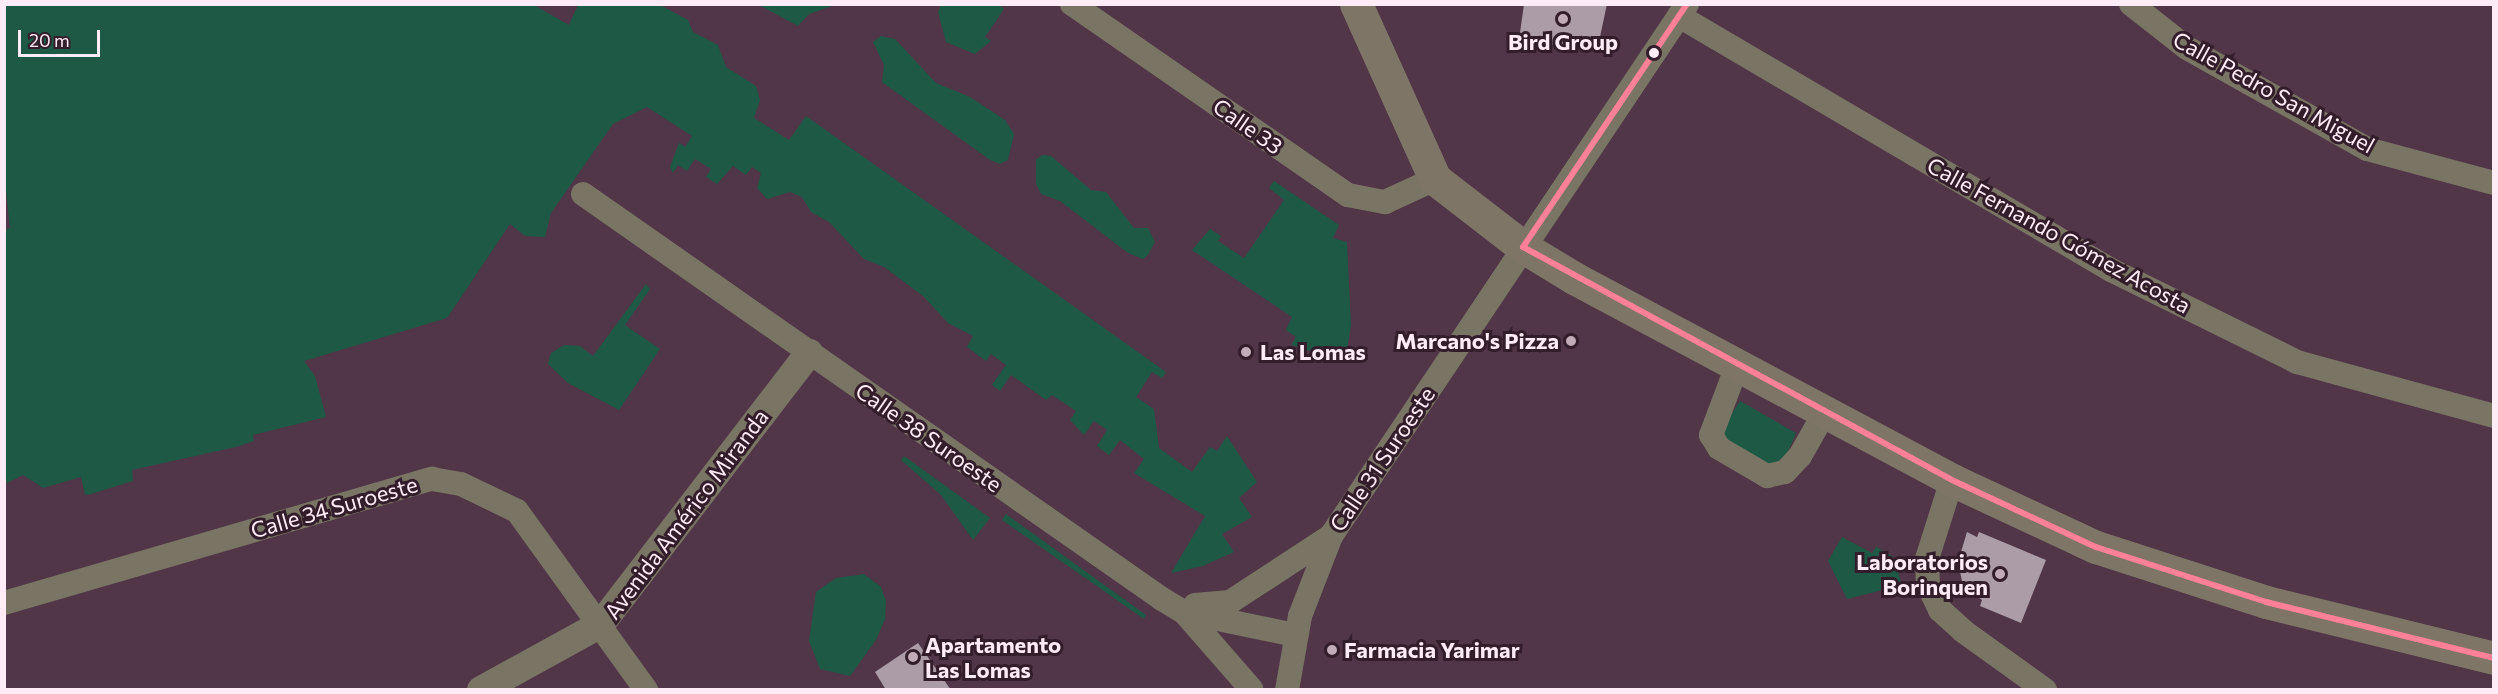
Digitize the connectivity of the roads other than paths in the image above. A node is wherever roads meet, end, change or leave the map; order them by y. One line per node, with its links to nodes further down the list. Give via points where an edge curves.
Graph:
1 (1072, 4): 5 (street, Calle 33, via 1348,195 1385,202)
2 (1356, 4): 5 (main road)
3 (2131, 4): 6 (street, Calle Pedro San Miguel, via 2187,48 2367,149)
4 (1683, 10): 8 (street, Calle 31 Suroeste); 12 (street, Calle Fernando Gómez Acosta, via 2111,270 2297,362)
5 (1435, 179): 8 (main road)
6 (2493, 183)
7 (583, 194): 9 (street, Calle 38 Suroeste)
8 (1523, 247): 10 (main road); 14 (street, Calle 31 Suroeste)
9 (809, 353): 15 (street, Calle 38 Suroeste); 18 (street, Avenida Américo Miranda)
10 (1737, 366): 11 (main road); 11 (street, via 1711,435 1719,448 1767,476 1785,472 1800,456)
11 (1825, 412): 13 (main road)
12 (2493, 416)
13 (1952, 480): 20 (main road, via 2096,547 2191,581); 25 (street, via 1927,560 1928,585 1940,610 1963,631)
14 (1331, 536): 15 (street, via 1230,602 1208,607); 19 (street, Calle 31 Suroeste)
15 (1162, 599): 17 (street, Calle 38 Suroeste)
16 (4, 603): 18 (street, Calle 34 Suroeste, via 432,479 461,484 517,511)
17 (1185, 612): 19 (street, Calle 38 Suroeste); 23 (street)
18 (602, 624): 21 (street, Avenida Américo Miranda); 22 (street, Calle 34 Suroeste)
19 (1295, 635): 24 (street, Calle 31 Suroeste)
20 (2493, 658)
21 (481, 690)
22 (646, 690)
23 (1252, 690)
24 (1287, 690)
25 (2045, 690)

